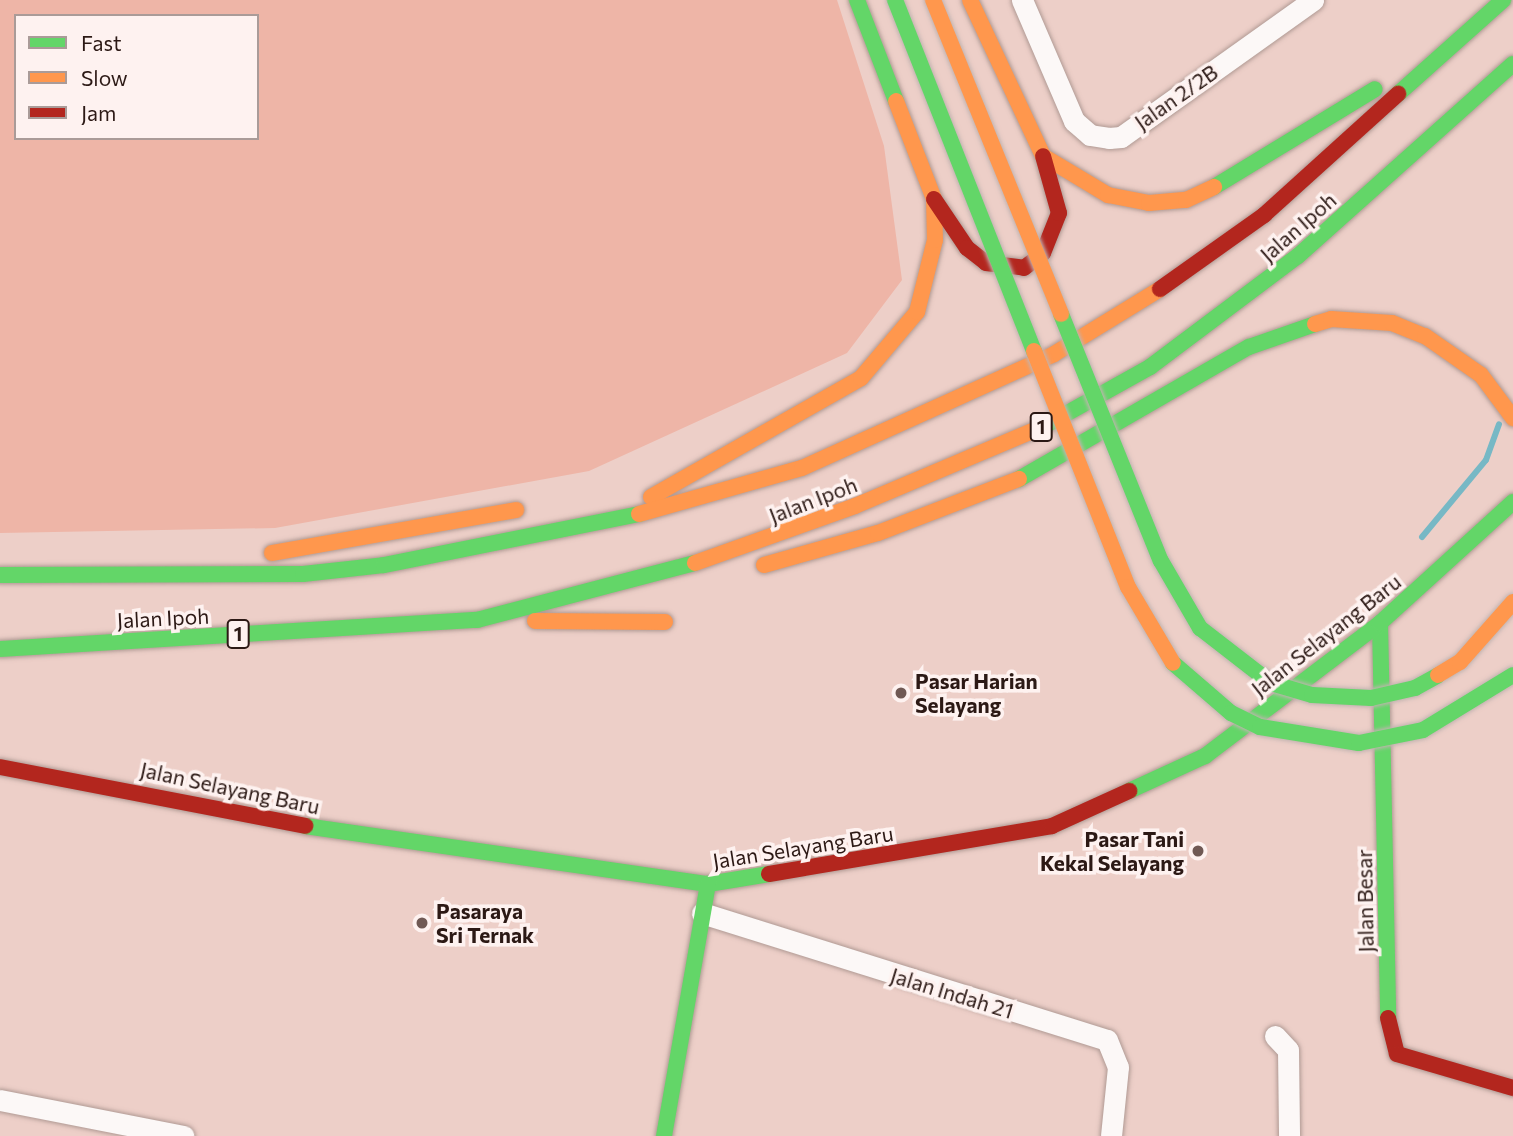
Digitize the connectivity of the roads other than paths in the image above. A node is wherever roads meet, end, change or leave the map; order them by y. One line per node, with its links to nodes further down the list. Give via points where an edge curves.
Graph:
1 (857, 0): 11 (main road)
2 (895, 0): 26 (main road, bridge, via 1128,587 1177,668 1231,713 1260,727 1359,743 1423,730)
3 (933, 0): 21 (main road, bridge, via 1161,561 1200,628 1271,683 1312,695 1371,698 1415,688 1460,662)
4 (970, 0): 10 (main road)
5 (1022, 0): 6 (street, Jalan 2/2B, via 1074,121 1090,135 1109,138 1121,137)
6 (1313, 0)
7 (1503, 0): 8 (main road, Jalan Ipoh)
8 (1484, 17): 10 (main road, via 1302,137 1186,200 1149,203 1108,195); 15 (main road, Jalan Ipoh, via 1264,215 1113,320 1054,354 802,468 689,504)
9 (1513, 64): 20 (main road, Jalan Ipoh / 1, via 1225,315 1102,395 965,463 776,537)
10 (1043, 156): 11 (main road, via 1059,213 1043,253 1024,268 986,263 967,248)
11 (934, 199): 15 (main road, via 935,240 917,313 861,378)
12 (1513, 418): 16 (main road, via 1481,375 1455,354 1392,323 1331,319 1289,328 1039,471 878,533)
13 (1513, 502): 24 (main road, Jalan Selayang Baru)
14 (516, 510): 17 (main road)
15 (615, 516): 17 (main road, Jalan Ipoh, via 384,565 303,574)
16 (744, 571)
17 (163, 572): 18 (main road, Jalan Ipoh)
18 (0, 575)
19 (712, 578): 20 (main road)
20 (565, 599): 22 (main road, Jalan Ipoh / 1)
21 (1513, 602)
22 (477, 620): 23 (main road); 25 (main road, Jalan Ipoh / 1)
23 (665, 622)
24 (1380, 623): 28 (main road, Jalan Selayang Baru, via 1205,756 1052,827); 31 (main road, Jalan Besar, via 1388,1038 1397,1054 1419,1065)
25 (0, 649)
26 (1513, 675)
27 (0, 767): 28 (main road, Jalan Selayang Baru, via 167,795 236,815 558,867)
28 (708, 884): 29 (main road)
29 (702, 913): 34 (main road); 35 (street, Jalan Indah 21, via 1107,1040 1118,1067)
30 (1275, 1036): 36 (street, via 1288,1050)
31 (1513, 1088)
32 (0, 1100): 33 (street)
33 (183, 1136)
34 (664, 1136)
35 (1111, 1136)
36 (1289, 1136)

